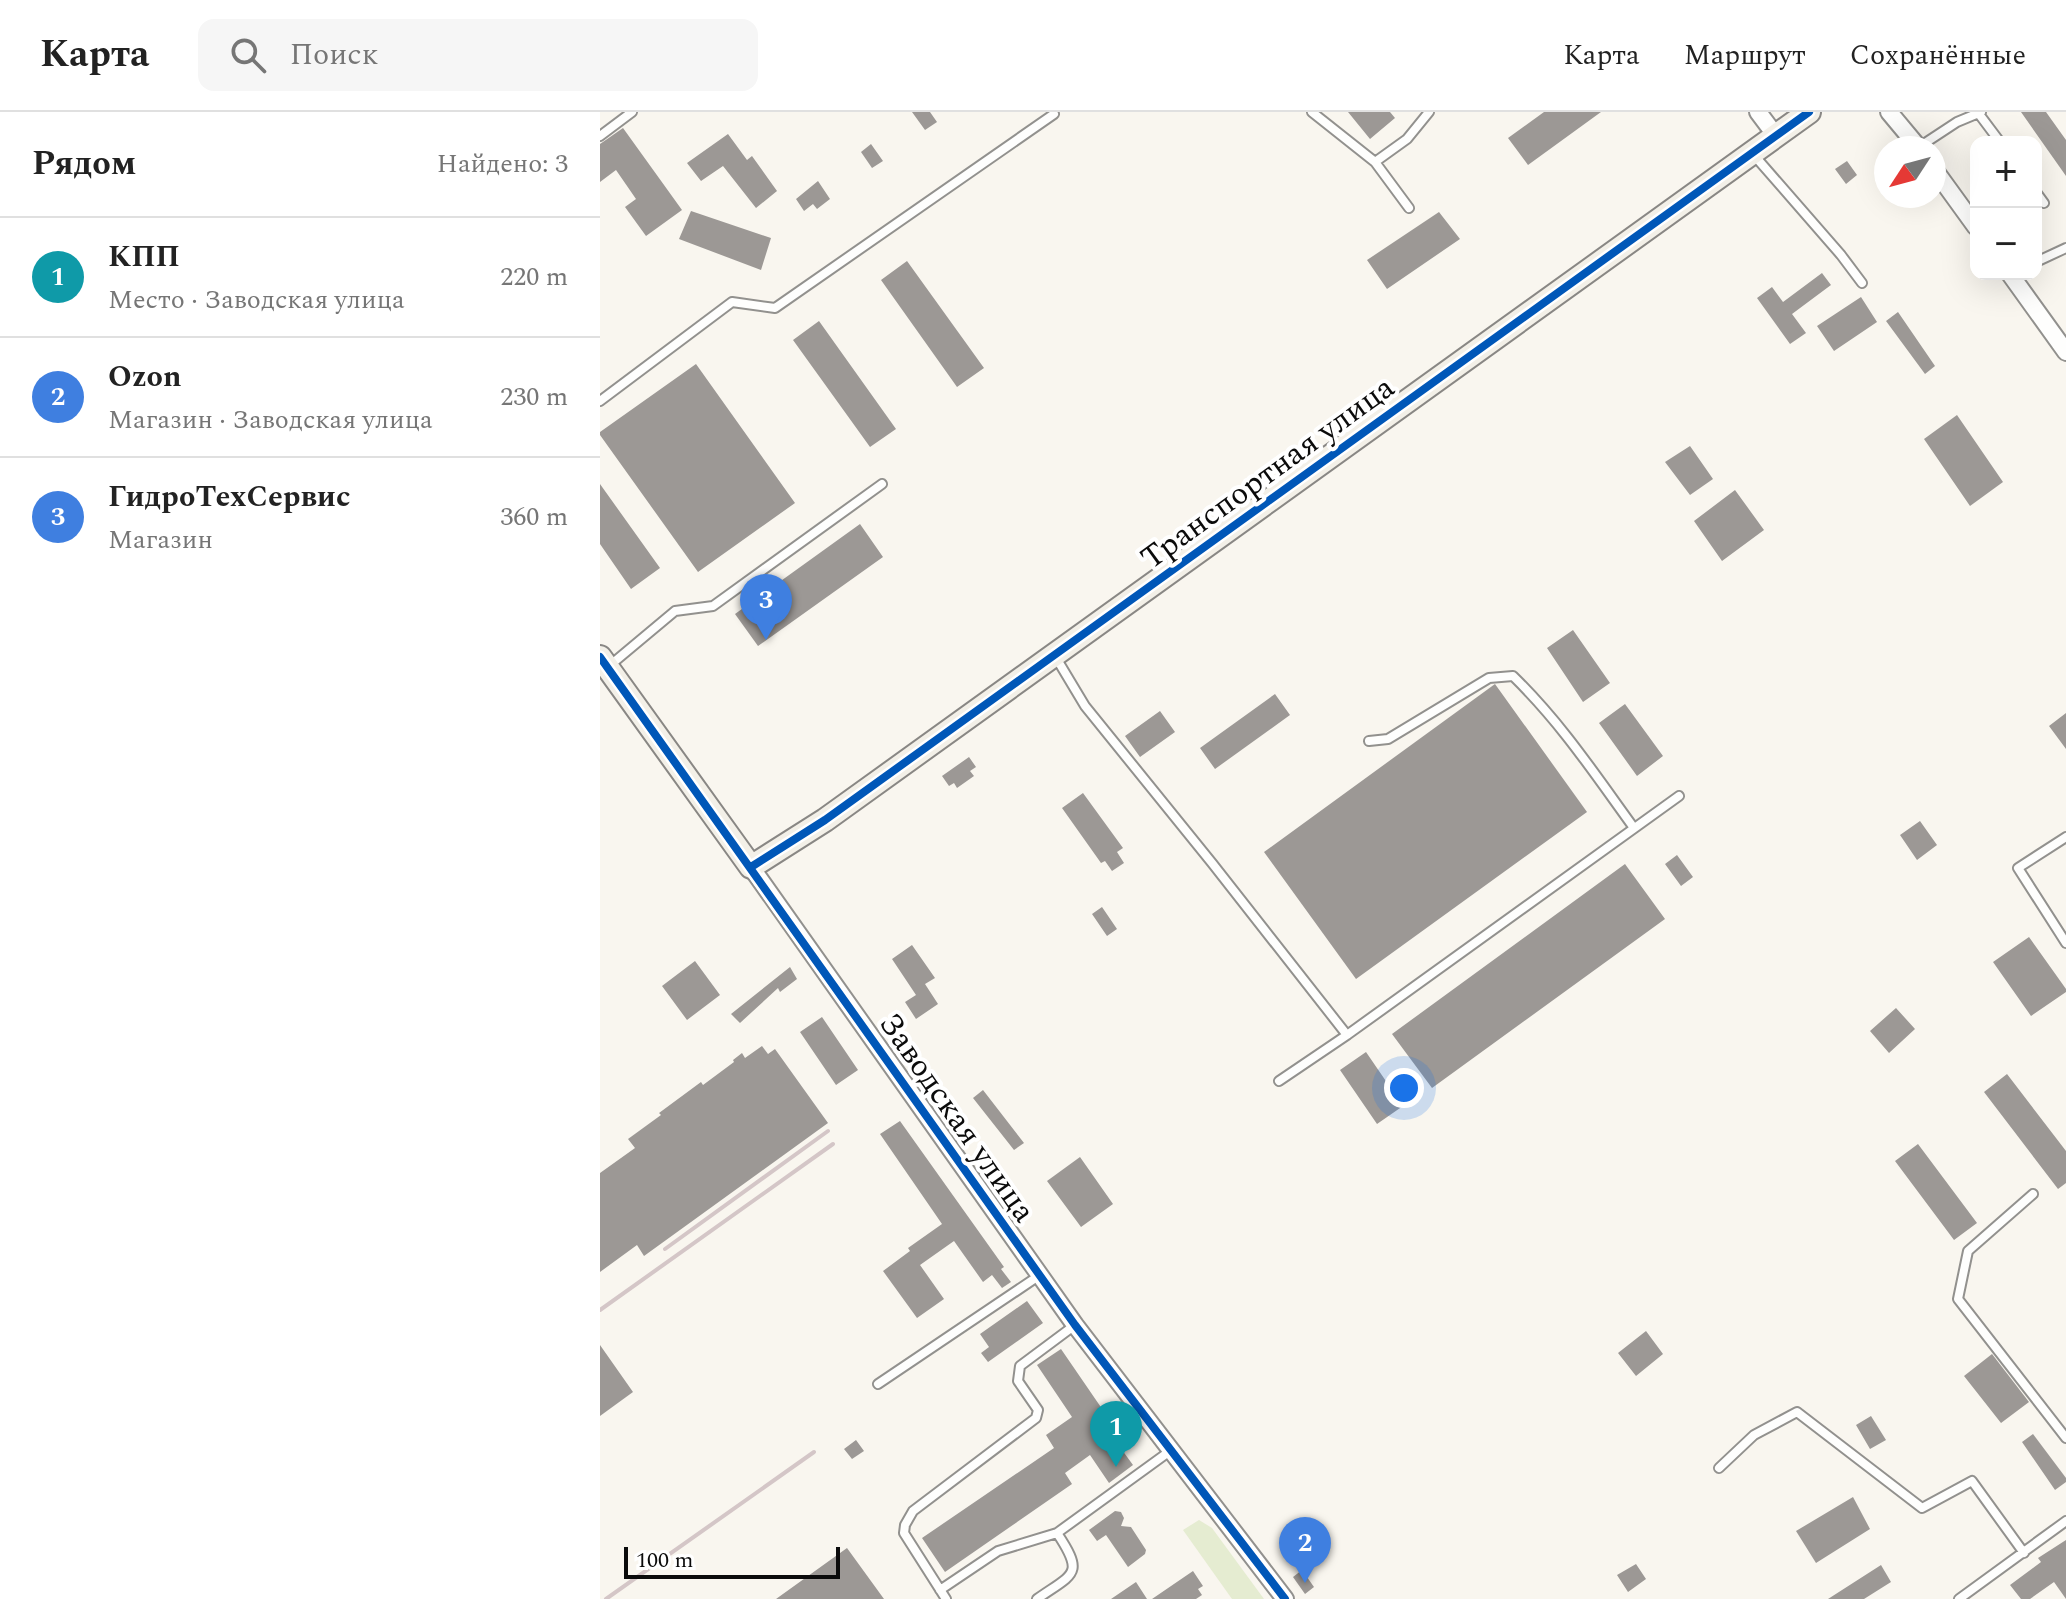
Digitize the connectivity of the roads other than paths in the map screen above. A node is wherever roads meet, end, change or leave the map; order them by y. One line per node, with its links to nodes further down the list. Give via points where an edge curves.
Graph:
1 (632, 112): 9 (lane)
2 (1312, 112): 15 (lane)
3 (1429, 112): 15 (lane, via 1407,139)
4 (1758, 112): 10 (street)
5 (1809, 112): 10 (street, Транспортная улица)
6 (1889, 112): 11 (street)
7 (1980, 113): 12 (lane); 13 (lane)
8 (1054, 114): 26 (lane, via 775,308 732,302)
9 (600, 136)
10 (1776, 136): 14 (street, Транспортная улица)
11 (1908, 136)
12 (1936, 136)
13 (1996, 136)
14 (1752, 153): 24 (lane); 28 (street, Транспортная улица)
15 (1375, 162): 19 (lane)
16 (1946, 186): 20 (street)
17 (2042, 200): 18 (lane)
18 (2044, 203)
19 (1409, 208)
20 (1970, 219)
21 (2066, 248): 22 (lane)
22 (2042, 259)
23 (2014, 280): 25 (street)
24 (1862, 283)
25 (2066, 352)
26 (600, 401)
27 (882, 484): 29 (lane, via 713,606 675,611)
28 (1055, 656): 34 (street, Транспортная улица); 36 (lane, via 1085,706)
29 (604, 662): 34 (street, Заводская улица)
30 (1369, 741): 32 (lane, via 1388,739 1489,678 1513,676 1553,717)
31 (1679, 796): 32 (lane)
32 (1634, 828): 36 (lane)
33 (2066, 837): 35 (lane, via 2018,868)
34 (751, 867): 39 (street, Заводская улица)
35 (2066, 943)
36 (1347, 1035): 37 (lane)
37 (1279, 1081)
38 (2033, 1194): 42 (lane, via 1968,1251 1958,1299)
39 (1041, 1275): 40 (street, Заводская улица); 41 (lane)
40 (1075, 1325): 43 (street, Заводская улица); 48 (lane, via 1020,1366 1018,1381 1038,1410 1036,1418 909,1517 907,1541)
41 (878, 1384)
42 (2066, 1438)
43 (1170, 1451): 46 (lane); 51 (street, Заводская улица)
44 (1719, 1468): 47 (lane, via 1754,1435 1797,1412 1922,1508 1972,1481)
45 (2066, 1521): 47 (lane)
46 (1057, 1533): 48 (lane, via 998,1551); 50 (lane, via 1074,1558 1074,1567)
47 (2024, 1553): 52 (lane)
48 (940, 1590): 49 (lane)
49 (946, 1599)
50 (1037, 1599)
51 (1285, 1599)
52 (1959, 1599)

